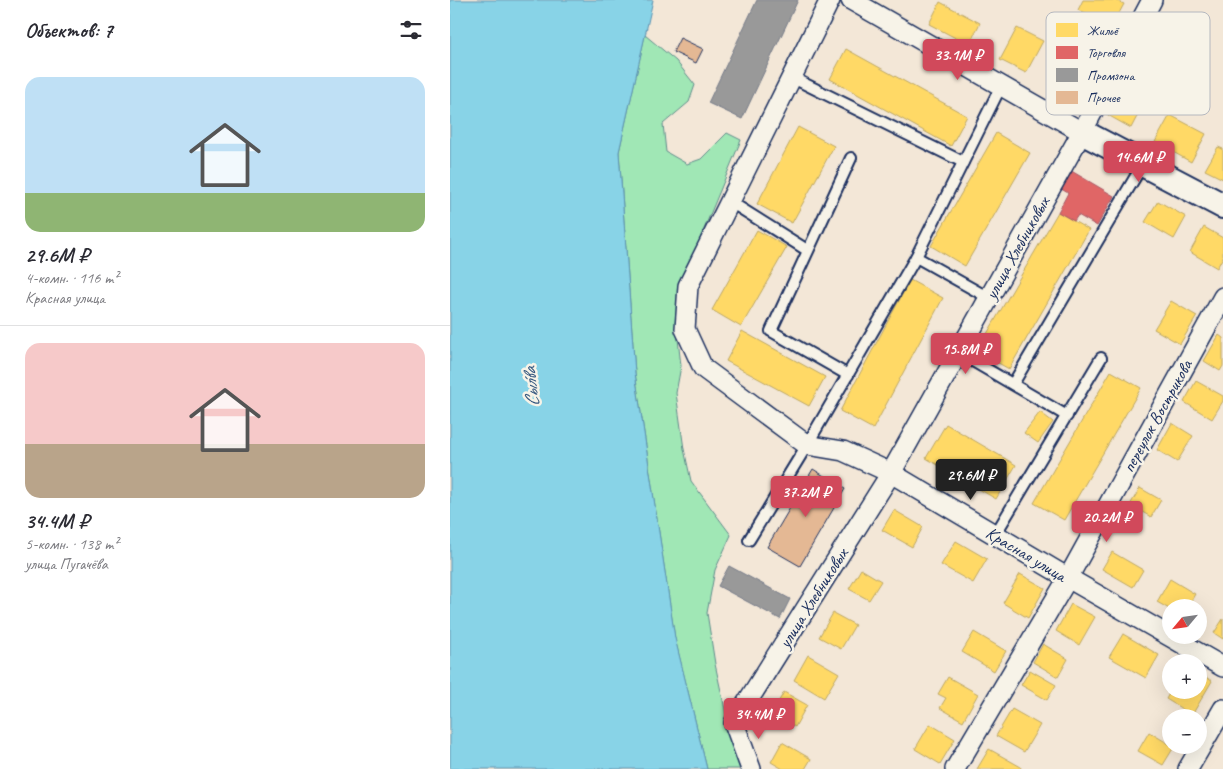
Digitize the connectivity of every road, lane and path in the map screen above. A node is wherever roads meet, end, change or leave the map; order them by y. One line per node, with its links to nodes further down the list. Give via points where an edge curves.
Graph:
1 (830, 0): 5 (street)
2 (851, 0): 6 (street)
3 (1152, 0): 4 (street, улица Хлебниковых)
4 (1146, 12)
5 (791, 77): 12 (lane); 14 (street)
6 (1001, 86): 7 (street); 12 (lane)
7 (1046, 112)
8 (1052, 115): 10 (street)
9 (1091, 115): 10 (street, улица Хлебниковых)
10 (1082, 132): 13 (street); 19 (street, улица Хлебниковых)
11 (851, 158): 16 (lane)
12 (963, 162): 17 (lane)
13 (1143, 164): 15 (street); 23 (lane)
14 (729, 201): 16 (lane); 25 (street, Красная улица, via 688,286 685,329 703,368)
15 (1223, 206)
16 (807, 250): 22 (lane, via 771,331)
17 (916, 257): 19 (lane); 22 (lane)
18 (1223, 297): 29 (street, переулок Вострикова)
19 (989, 298): 20 (street, улица Хлебниковых)
20 (958, 353): 23 (lane); 26 (street, улица Хлебниковых)
21 (1101, 358): 24 (lane)
22 (848, 375): 25 (lane)
23 (1013, 384): 24 (lane)
24 (1067, 416): 27 (lane)
25 (807, 445): 26 (street, Красная улица, via 843,451); 28 (lane)
26 (891, 473): 27 (street, Красная улица); 32 (street, улица Хлебниковых, via 734,723)
27 (995, 535): 29 (street, Красная улица)
28 (749, 540)
29 (1068, 578): 30 (street, Красная улица); 33 (street, переулок Вострикова)
30 (1223, 667)
31 (1223, 709): 34 (street)
32 (751, 769)
33 (955, 769)
34 (1188, 769)

